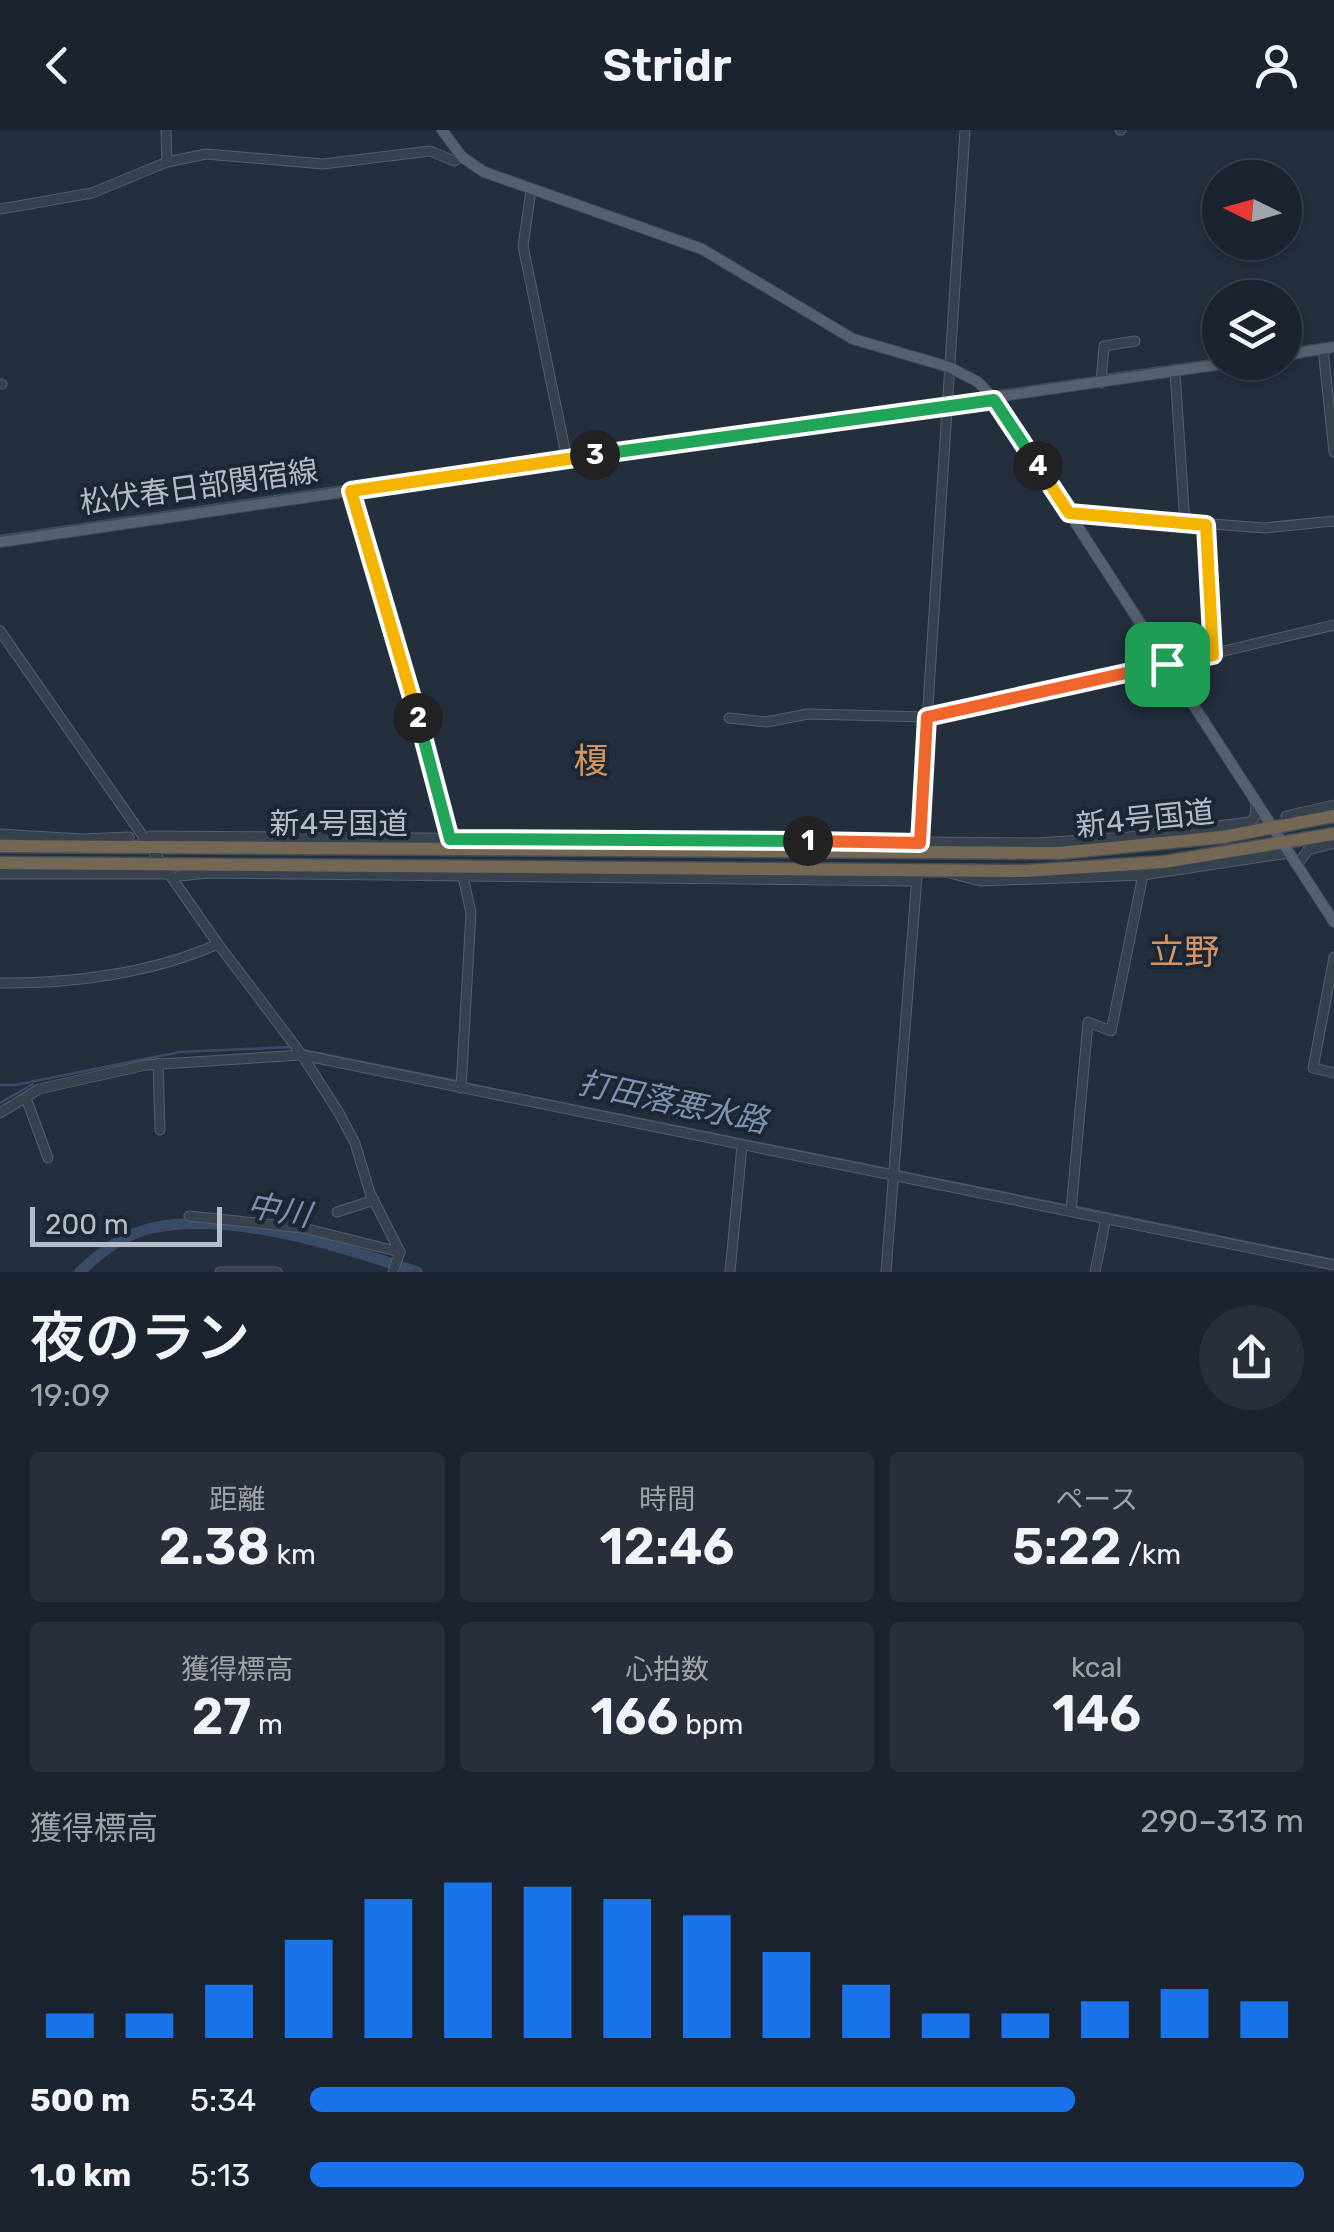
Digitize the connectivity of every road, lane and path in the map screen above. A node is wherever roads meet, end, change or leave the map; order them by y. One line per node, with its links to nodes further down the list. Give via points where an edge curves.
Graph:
1 (166, 130): 5 (street)
2 (442, 130): 4 (main road)
3 (965, 130): 11 (street)
4 (462, 157): 5 (street, via 454,161 430,152 323,164 206,154); 6 (main road)
5 (167, 162): 7 (street, via 92,193)
6 (531, 190): 11 (main road, via 702,249 852,339); 18 (street, via 523,246)
7 (0, 209)
8 (1135, 341): 14 (street, via 1104,346)
9 (1329, 348): 10 (main road); 17 (street)
10 (1302, 352)
11 (949, 366): 15 (main road); 16 (street)
12 (1202, 368): 13 (main road, 松伏春日部関宿線)
13 (1175, 372): 14 (main road, 松伏春日部関宿線); 22 (street)
14 (1101, 383): 15 (main road, 松伏春日部関宿線)
15 (994, 400): 16 (main road, 松伏春日部関宿線); 20 (main road)
16 (948, 406): 18 (main road, 松伏春日部関宿線); 29 (street)
17 (1334, 452)
18 (567, 459): 19 (main road, 松伏春日部関宿線)
19 (351, 491): 24 (main road, 松伏春日部関宿線); 43 (street)
20 (1069, 513): 22 (street); 28 (main road)
21 (1334, 521): 23 (street)
22 (1185, 524): 23 (street)
23 (1206, 525): 27 (street)
24 (0, 542)
25 (1334, 625): 27 (street)
26 (0, 630): 40 (street)
27 (1213, 655): 28 (street)
28 (1167, 664): 29 (street); 31 (main road)
29 (927, 717): 30 (street); 45 (street)
30 (730, 718)
31 (1256, 804): 36 (main road); 45 (street, via 1250,822 1197,830)
32 (1334, 805): 34 (street)
33 (1286, 816): 34 (street)
34 (1306, 816): 35 (highway, 新4号国道); 36 (highway, 新4号国道)
35 (1334, 816)
36 (1272, 829): 45 (highway, 新4号国道, via 1100,850); 46 (main road)
37 (0, 834): 41 (street)
38 (1334, 834): 46 (highway, 新4号国道)
39 (129, 837): 41 (street)
40 (151, 842): 41 (highway, 新4号国道); 43 (highway, 新4号国道); 50 (street)
41 (89, 843): 44 (highway, 新4号国道)
42 (1334, 844): 49 (street, via 1308,850)
43 (452, 845): 45 (highway, 新4号国道)
44 (0, 846)
45 (919, 848)
46 (1286, 849): 47 (highway, 新4号国道); 49 (main road)
47 (1248, 855): 51 (highway, 新4号国道); 54 (street)
48 (0, 863): 50 (highway, 新4号国道)
49 (1297, 866): 56 (main road)
50 (170, 871): 52 (highway, 新4号国道); 53 (street); 57 (street)
51 (944, 871): 54 (street, via 980,881); 55 (highway, 新4号国道)
52 (462, 872): 55 (highway, 新4号国道); 63 (street, via 471,913)
53 (0, 874)
54 (1143, 875): 71 (street, via 1110,1031 1088,1022)
55 (917, 876): 69 (street)
56 (1334, 922)
57 (218, 944): 59 (street, via 175,962 69,982); 60 (street)
58 (1334, 957): 62 (street, via 1313,1068)
59 (0, 983)
60 (302, 1055): 61 (street); 63 (street); 70 (street, via 354,1142)
61 (158, 1063): 64 (street, via 40,1089); 66 (street)
62 (1334, 1073)
63 (461, 1088): 67 (street)
64 (26, 1098): 65 (street); 68 (street)
65 (0, 1112)
66 (160, 1130)
67 (742, 1146): 69 (street); 80 (street)
68 (48, 1158)
69 (894, 1176): 71 (street); 81 (street)
70 (374, 1200): 72 (street); 75 (street)
71 (1071, 1211): 74 (street)
72 (337, 1212)
73 (189, 1216): 75 (street, via 304,1228)
74 (1106, 1218): 76 (street); 82 (street)
75 (400, 1252): 79 (street)
76 (1334, 1265)
77 (220, 1272): 78 (street)
78 (277, 1272)
79 (393, 1272)
80 (730, 1272)
81 (886, 1272)
82 (1094, 1272)

